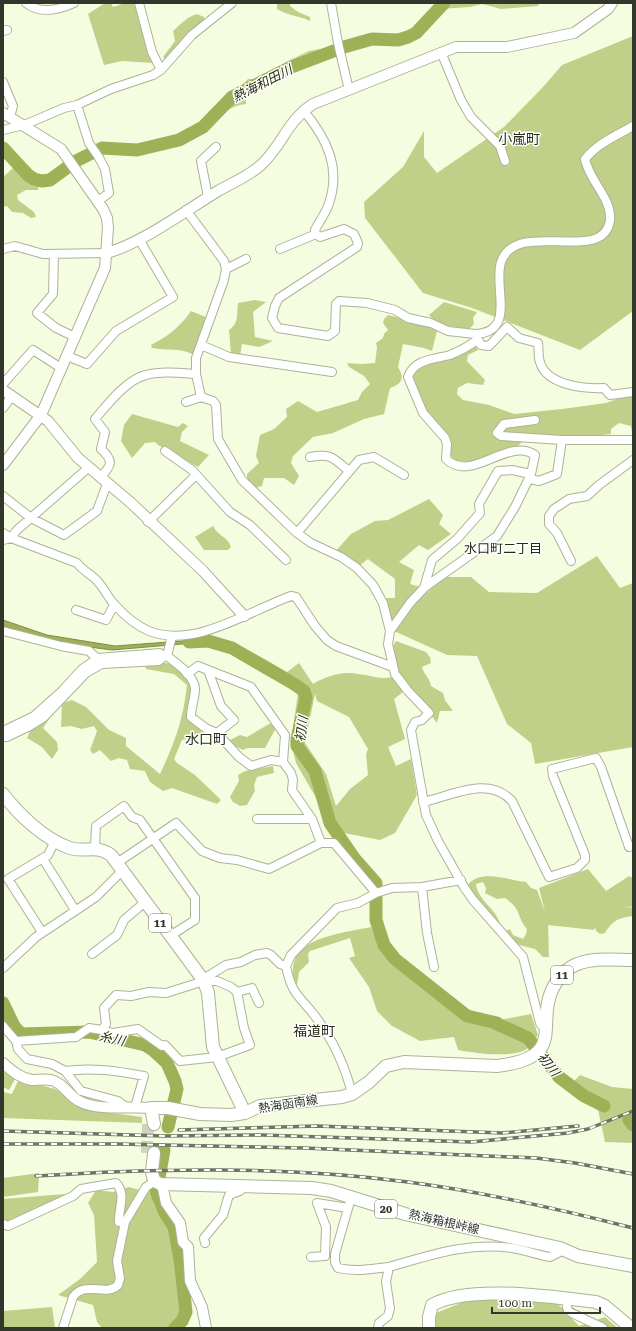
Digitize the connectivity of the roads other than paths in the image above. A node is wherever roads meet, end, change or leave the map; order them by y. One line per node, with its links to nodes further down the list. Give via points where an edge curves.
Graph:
1 (26, 3): 2 (street, via 32,8 47,10)
2 (74, 3)
3 (139, 3): 8 (street, via 152,52)
4 (232, 3): 8 (street, via 192,35)
5 (331, 3): 10 (street)
6 (612, 3): 7 (street, via 582,28 563,37 507,47 467,46)
7 (441, 52): 10 (street); 18 (street, via 460,100 471,117 500,146)
8 (161, 70): 11 (street)
9 (3, 82): 13 (street, via 13,106)
10 (349, 90): 12 (street)
11 (77, 105): 14 (street); 20 (street, via 89,143 105,169 109,194)
12 (303, 110): 19 (street, via 290,124 262,165); 22 (street, via 324,137 334,174 328,206 315,230)
13 (6, 115): 14 (street)
14 (24, 124): 16 (street); 20 (street, via 61,149)
15 (633, 126): 31 (street, via 603,142 585,159 587,170 610,208 610,221 605,233 587,241 524,242 514,246 501,262 499,320 494,329)
16 (3, 130)
17 (216, 147): 19 (street, via 200,161)
18 (505, 161)
19 (208, 197): 21 (street)
20 (98, 201): 26 (street, via 107,218)
21 (186, 210): 23 (street); 29 (street, via 221,256)
22 (316, 234): 25 (street); 31 (street, via 320,237 344,229 354,234 358,243 356,247 279,298 272,318 278,328 328,336 335,331 336,304 339,301 367,302 448,331)
23 (139, 239): 26 (street); 33 (street, via 173,297 116,331 87,364)
24 (3, 248): 27 (street, via 15,246 43,254)
25 (280, 249)
26 (107, 253): 27 (street); 30 (street, via 105,268)
27 (54, 254): 30 (street, via 53,294 38,313 56,328)
28 (246, 259): 29 (street)
29 (226, 269): 32 (street)
30 (75, 337): 33 (street)
31 (476, 337): 39 (street, via 481,345 489,346 507,327 520,338 538,343 540,362 547,374 559,381 588,389 604,388 610,395); 56 (street, via 466,348 424,361 410,371 408,377 423,413 445,438 446,458 452,464 465,467 523,450 535,455)
32 (201, 345): 35 (street, via 229,357); 36 (street, via 196,358)
33 (67, 356): 34 (street)
34 (62, 368): 37 (street, via 33,350); 44 (street)
35 (332, 372)
36 (196, 374): 41 (street); 57 (street, via 165,372 144,375 124,387 94,420 105,432 101,449 109,457 110,463)
37 (3, 384)
38 (3, 390): 40 (street)
39 (633, 392)
40 (12, 396): 43 (street); 44 (street)
41 (201, 397): 42 (street); 62 (street, via 213,401 216,405 221,454 242,480)
42 (186, 402)
43 (3, 408)
44 (41, 416): 50 (street); 52 (street)
45 (535, 420): 46 (street, via 504,424 497,433 501,436)
46 (562, 440): 47 (street); 56 (street, via 557,474 539,481)
47 (633, 440)
48 (165, 451): 55 (street, via 192,470)
49 (310, 457): 53 (street, via 330,455)
50 (5, 458)
51 (633, 460): 65 (street, via 587,496 569,499 554,509 549,516 549,524 558,532)
52 (88, 468): 57 (street); 59 (street)
53 (348, 471): 54 (street, via 359,460 374,457); 62 (street, via 324,504)
54 (404, 475)
55 (195, 476): 60 (street); 64 (street, via 230,512 250,525)
56 (531, 476): 66 (street, via 497,536); 66 (street, via 512,470 498,471 480,504 480,513 457,539 432,560)
57 (104, 481): 59 (street, via 97,511 64,535); 60 (street, via 130,502)
58 (3, 496): 59 (street)
59 (31, 518): 63 (street)
60 (148, 522): 69 (street, via 203,571)
61 (3, 533): 63 (street)
62 (297, 533): 71 (street, via 310,543 341,557 364,574 384,603)
63 (7, 539): 67 (street, via 77,563 83,571 98,581)
64 (286, 560)
65 (571, 561)
66 (424, 588): 71 (street)
67 (114, 605): 68 (street, via 106,620); 72 (street, via 150,632)
68 (76, 610)
69 (244, 616): 72 (street, via 200,634); 75 (street, via 291,596 296,597 327,640 336,646)
70 (3, 631): 74 (street, via 89,651)
71 (390, 631): 75 (street, via 388,644)
72 (172, 637): 73 (street)
73 (166, 654): 74 (street, via 159,661 143,658); 77 (street)
74 (100, 661): 78 (street, via 82,669 34,716); 80 (street, via 44,717 21,731)
75 (393, 666): 83 (street, via 395,674 404,686 430,713 415,722 411,730)
76 (208, 670): 77 (street, via 198,666); 79 (street, via 221,706 234,720); 81 (street, via 251,687 285,735)
77 (187, 674): 79 (street, via 195,687 191,717)
78 (3, 731)
79 (217, 733): 81 (street, via 251,766 271,760)
80 (3, 737)
81 (283, 762): 85 (street, via 291,773 292,790)
82 (3, 794): 87 (main road, 熱海函南線 / 11, via 21,814)
83 (423, 802): 89 (street, via 477,788 493,788 504,793 512,801 548,877 577,868 585,860 552,769 596,758 629,847); 93 (street, via 438,842)
84 (257, 819): 85 (street)
85 (312, 819): 88 (street)
86 (152, 838): 88 (street, via 176,823 202,852 269,868); 90 (street, via 140,820 132,817 124,806 96,826); 92 (street); 99 (street, via 195,898 195,920)
87 (55, 841): 90 (main road, 熱海函南線 / 11, via 71,848); 91 (street)
88 (321, 843): 95 (street, via 334,843)
89 (633, 846)
90 (95, 848): 92 (main road, 熱海函南線 / 11, via 111,855)
91 (43, 859): 97 (street); 98 (street, via 8,879)
92 (120, 867): 96 (main road, 熱海函南線 / 11); 97 (street, via 96,897)
93 (461, 880): 94 (street); 110 (street, via 472,900 523,957 540,1023)
94 (422, 887): 95 (street, via 392,888); 103 (street)
95 (376, 893): 102 (street, via 358,903 337,908 291,955)
96 (145, 902): 99 (main road, 熱海函南線 / 11); 100 (street, via 124,920 117,935)
97 (75, 910): 98 (street)
98 (42, 932): 104 (street)
99 (170, 936): 105 (main road, 熱海函南線 / 11)
100 (92, 954)
101 (633, 960): 110 (main road, 熱海函南線 / 11, via 596,960 574,965 566,970 550,993)
102 (286, 966): 105 (street, via 267,953 255,955 241,962 226,965); 115 (street, via 293,991 315,1016 338,1052)
103 (434, 967)
104 (3, 968)
105 (203, 980): 106 (street, via 217,981); 109 (street, via 166,993 149,992 131,996 116,994 104,1008 106,1024); 112 (main road, 熱海函南線 / 11, via 208,992 211,1032)
106 (237, 992): 107 (street, via 252,988); 112 (street, via 250,1045)
107 (259, 1003)
108 (3, 1026): 111 (street)
109 (102, 1030): 111 (street, via 89,1028 76,1037); 112 (street, via 113,1033 138,1029 162,1046 165,1045 180,1061)
110 (547, 1032): 115 (main road, 熱海函南線 / 11, via 543,1047 532,1057 508,1065 404,1062 386,1066)
111 (16, 1041): 114 (street, via 18,1049 27,1059 52,1064)
112 (217, 1057): 118 (main road, 熱海函南線 / 11)
113 (3, 1063): 116 (street, via 25,1078 58,1083 82,1103 118,1108)
114 (65, 1071): 116 (street, via 81,1091 118,1100); 116 (street, via 104,1069 144,1076)
115 (352, 1094): 118 (main road, 熱海函南線 / 11, via 260,1106)
116 (131, 1107): 117 (street)
117 (151, 1108): 118 (main road, via 200,1114); 119 (main road)
118 (245, 1113)
119 (151, 1124)
120 (151, 1156): 121 (main road)
121 (158, 1183): 122 (main road, 熱海箱根峠線 / 20); 124 (street, via 146,1187); 133 (street, via 166,1203 180,1223 184,1242 188,1247 190,1281 202,1307)
122 (243, 1185): 123 (main road, 熱海箱根峠線 / 20, via 312,1188); 126 (street, via 240,1192 229,1195 223,1215 204,1238)
123 (350, 1203): 127 (main road, 熱海箱根峠線 / 20); 128 (street, via 316,1203 326,1227 325,1256); 130 (street, via 335,1254 338,1268 363,1270)
124 (125, 1222): 125 (street, via 119,1222 122,1194 116,1183 81,1189 73,1196 32,1216 8,1226); 132 (street, via 118,1261 118,1285 112,1289 86,1289 76,1292)
125 (3, 1224)
126 (204, 1243)
127 (564, 1250): 129 (main road, 熱海箱根峠線 / 20, via 578,1256); 130 (street, via 550,1257 492,1246 447,1250)
128 (311, 1257)
129 (633, 1266)
130 (389, 1267): 134 (street, via 386,1282 390,1308 388,1316 379,1323)
131 (566, 1300): 135 (main road, via 485,1293 444,1299 432,1305); 136 (street, via 571,1313 595,1322); 137 (main road, via 596,1302)
132 (63, 1328)
133 (206, 1328)
134 (378, 1328)
135 (429, 1328)
136 (603, 1328)
137 (631, 1328)

